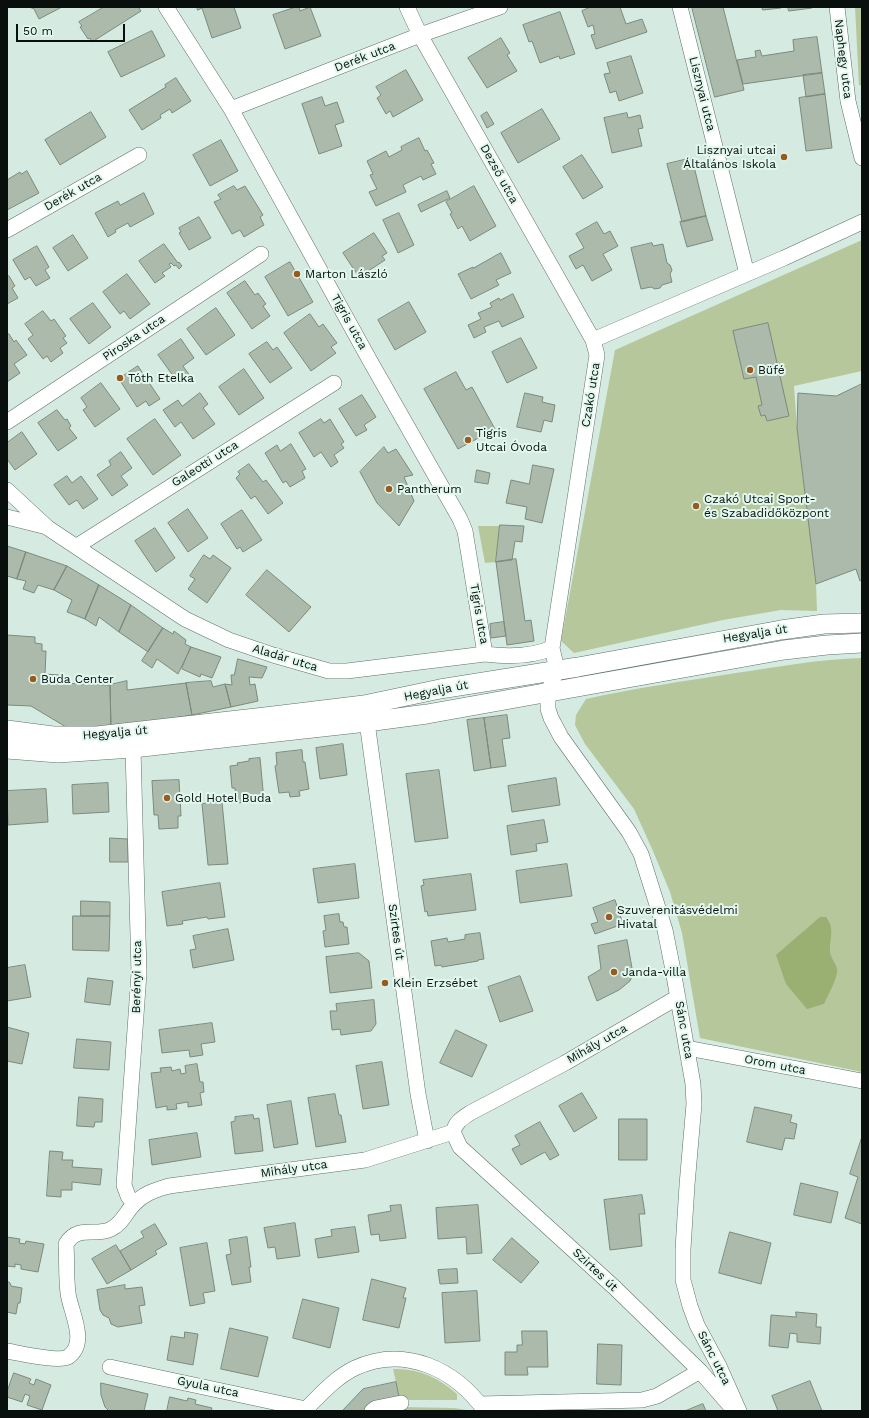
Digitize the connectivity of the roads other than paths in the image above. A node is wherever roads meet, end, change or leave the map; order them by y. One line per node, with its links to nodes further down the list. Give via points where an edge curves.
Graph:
1 (166, 7): 7 (street, Tigris utca)
2 (408, 7): 6 (street, Dezső utca)
3 (500, 7): 6 (street, Derék utca)
4 (680, 7): 13 (street, Lisznyai utca)
5 (837, 7): 9 (street, Naphegy utca, via 848,101)
6 (420, 35): 7 (street, Derék utca); 14 (street, Dezső utca)
7 (231, 109): 24 (street, Tigris utca, via 460,519)
8 (139, 155): 11 (street, Derék utca)
9 (862, 158)
10 (862, 222): 13 (street)
11 (7, 230)
12 (261, 254): 16 (street, Piroska utca)
13 (746, 274): 14 (street)
14 (593, 340): 23 (street, Czakó utca, via 597,355)
15 (334, 383): 20 (street, Galeotti utca)
16 (7, 422)
17 (7, 490): 19 (street, Aladár utca)
18 (7, 517): 19 (street, Aladár utca)
19 (48, 528): 20 (street, Aladár utca)
20 (77, 546): 24 (street, Aladár utca, via 185,620 207,631 273,655 329,671)
21 (862, 623): 25 (main road, Hegyalja út, via 824,624 782,630)
22 (862, 643): 26 (main road, Hegyalja út, via 784,650)
23 (552, 648): 24 (street, Aladár utca, via 540,653 505,657); 25 (street, Czakó utca)
24 (485, 654)
25 (556, 670): 26 (street, Sánc utca); 28 (main road, Hegyalja út, via 440,689 364,705 265,718 97,736 53,736)
26 (548, 692): 27 (main road, Hegyalja út); 31 (street, Sánc utca, via 548,709 561,737 617,814 641,854 665,930)
27 (367, 722): 29 (main road, Hegyalja út); 35 (street, Szirtes út, via 418,1094)
28 (7, 730)
29 (133, 748): 30 (main road, Hegyalja út, via 58,753); 36 (street, Berényi utca, via 139,973 124,1185)
30 (8, 749)
31 (678, 997): 32 (street, Sánc utca); 34 (street, Mihály utca, via 565,1063 458,1121)
32 (687, 1048): 33 (street, Orom utca); 45 (street, Sánc utca, via 694,1104 683,1280 697,1325)
33 (862, 1081)
34 (453, 1132): 35 (street, Mihály utca); 39 (street, Szirtes út, via 460,1147 615,1288)
35 (427, 1141): 36 (street, Mihály utca, via 365,1160 170,1186 149,1192)
36 (134, 1204): 37 (street, Mihály utca, via 122,1220 110,1230 83,1232 70,1238 66,1244 68,1294 78,1328 78,1338 68,1357 58,1359)
37 (7, 1351)
38 (110, 1367): 42 (street, Gyula utca)
39 (700, 1371): 41 (street, via 657,1396 642,1400); 44 (street, Szirtes út)
40 (401, 1403): 43 (street)
41 (482, 1407): 42 (street, via 468,1391 444,1372 428,1364 396,1358 383,1359 354,1369 327,1388)
42 (306, 1410)
43 (372, 1411)
44 (735, 1411)
45 (739, 1411)

